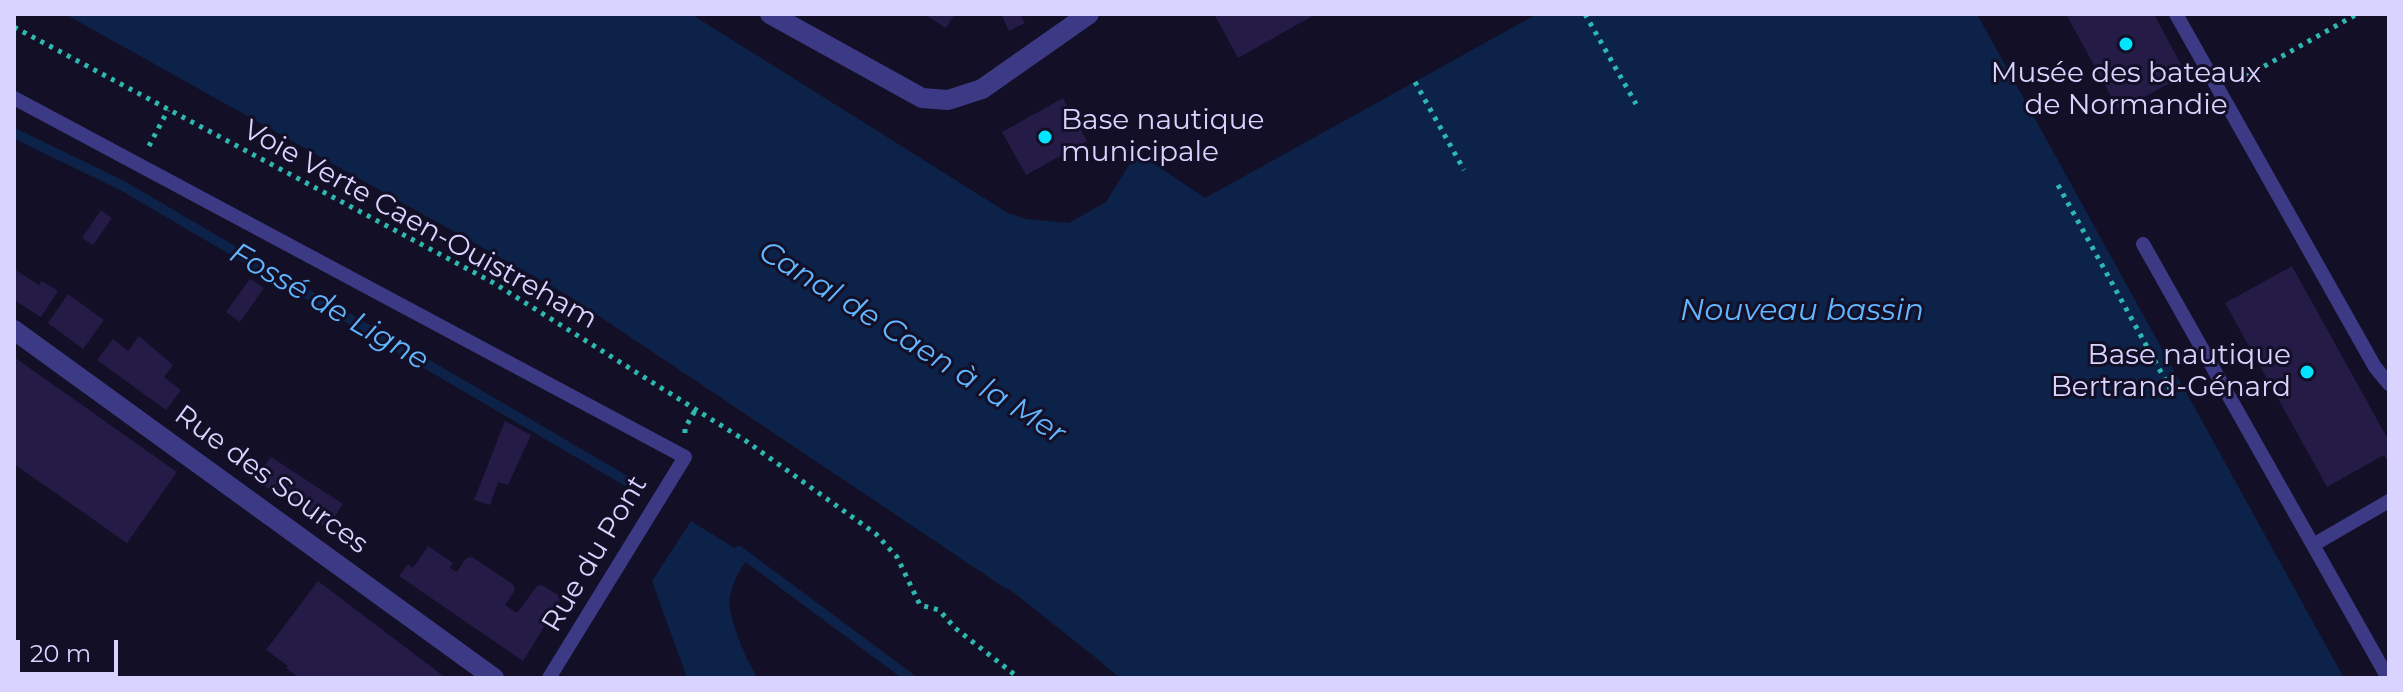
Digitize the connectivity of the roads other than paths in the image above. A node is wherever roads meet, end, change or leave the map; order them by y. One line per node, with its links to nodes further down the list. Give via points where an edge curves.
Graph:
1 (770, 14): 2 (street, via 922,98 948,100 982,89)
2 (1089, 14)
3 (2176, 14): 7 (lane)
4 (14, 98): 11 (lane, Rue du Pont, via 685,457)
5 (2143, 244): 9 (lane)
6 (14, 330): 10 (street, Rue des Sources)
7 (2389, 384)
8 (2389, 501): 9 (lane)
9 (2313, 545): 12 (lane)
10 (494, 678)
11 (549, 678)
12 (2388, 678)

